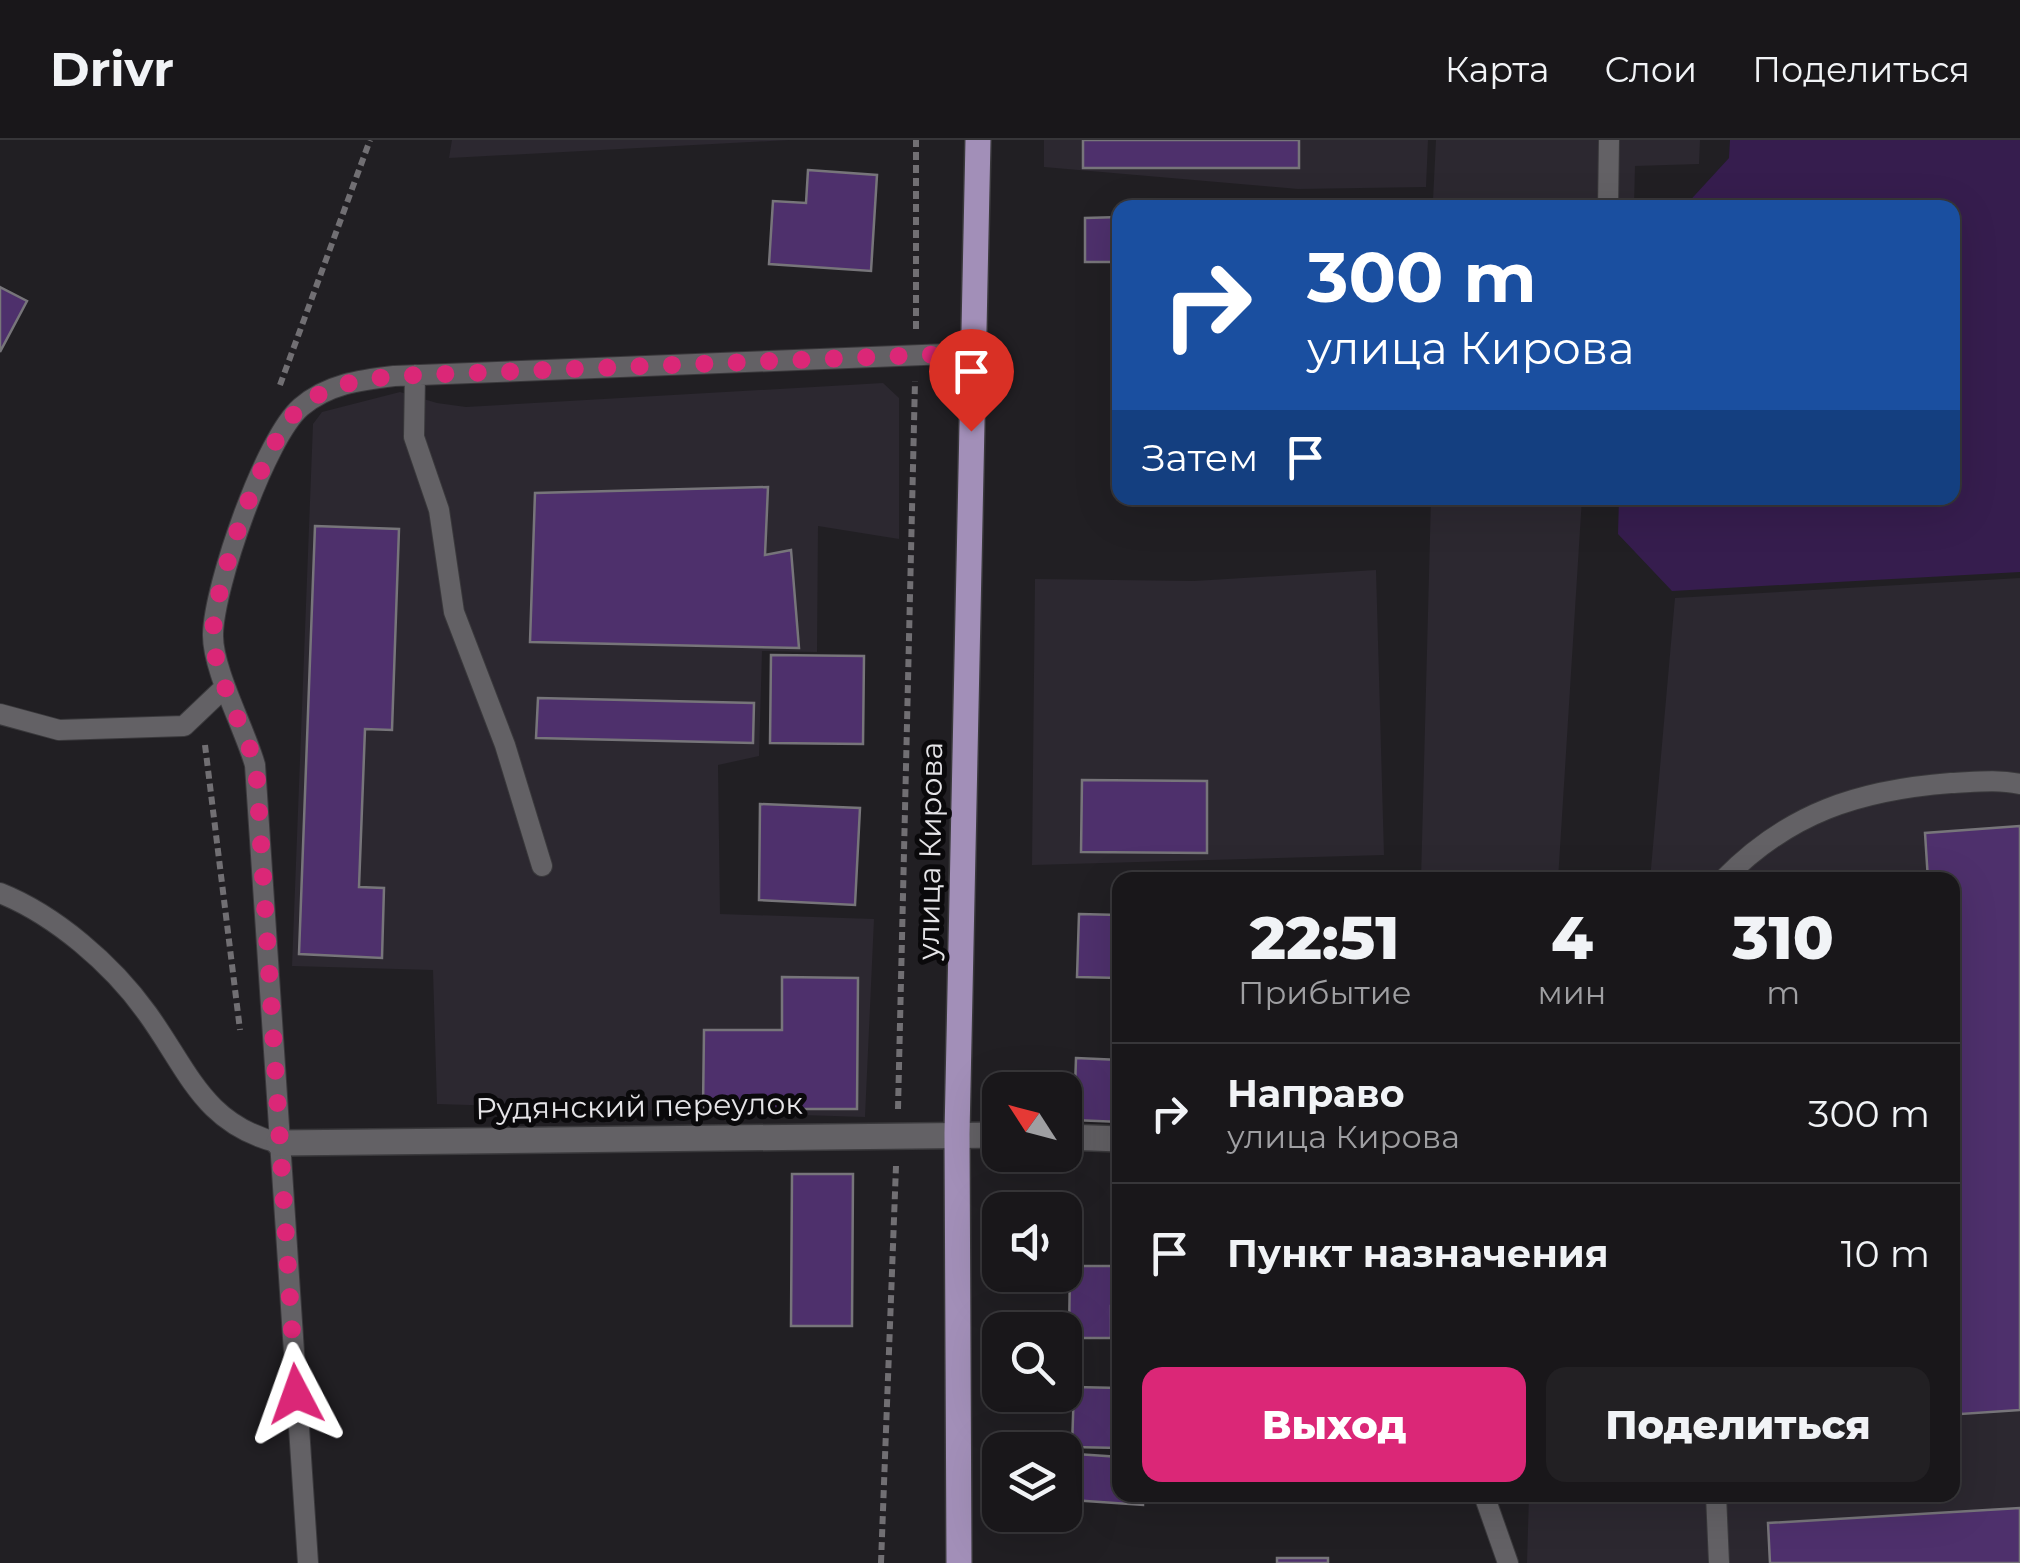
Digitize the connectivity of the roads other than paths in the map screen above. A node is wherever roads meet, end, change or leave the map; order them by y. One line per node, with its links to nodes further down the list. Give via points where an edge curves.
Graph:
1 (978, 140): 4 (main road, улица Кирова)
2 (1609, 140): 3 (lane)
3 (1608, 200)
4 (973, 353): 5 (lane); 12 (main road, улица Кирова)
5 (414, 375): 6 (lane, via 356,380 324,391 298,409 278,436 260,470 219,597 213,636); 9 (lane, via 414,437 439,510 454,612)
6 (225, 688): 7 (lane, via 184,726 59,730); 16 (lane, via 256,765)
7 (0, 714)
8 (2020, 784): 10 (lane, via 1905,786 1820,809 1764,842)
9 (542, 866)
10 (1732, 872)
11 (0, 893): 16 (lane, via 63,927 111,974 144,1009 220,1117)
12 (957, 1134): 13 (street, Рудянский переулок); 16 (street, Рудянский переулок); 20 (main road, улица Кирова)
13 (982, 1135)
14 (1082, 1138): 15 (street)
15 (1112, 1139)
16 (279, 1143): 19 (lane)
17 (1486, 1502): 21 (lane)
18 (1716, 1502): 22 (lane)
19 (308, 1563)
20 (960, 1563)
21 (1508, 1563)
22 (1719, 1563)

